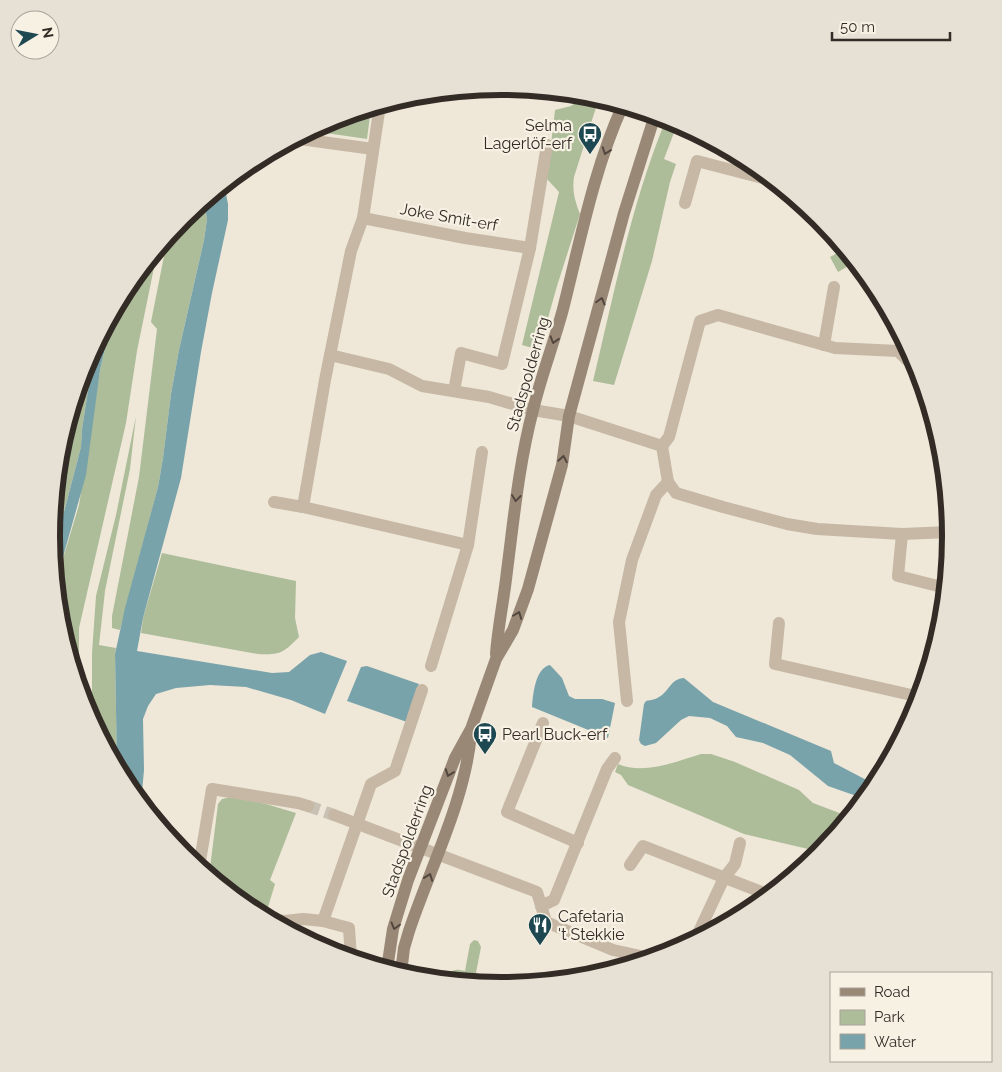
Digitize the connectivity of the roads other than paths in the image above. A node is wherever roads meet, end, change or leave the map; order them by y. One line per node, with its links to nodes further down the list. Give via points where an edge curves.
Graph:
1 (379, 112): 6 (street)
2 (621, 112): 16 (street, Stadspolderring, one-way to 16, via 603,158)
3 (653, 122): 17 (street, Stadspolderring, one-way to 3)
4 (306, 140): 6 (street)
5 (547, 145): 10 (street)
6 (374, 149): 9 (street)
7 (756, 176): 8 (street, via 697,161)
8 (685, 203)
9 (363, 218): 10 (street, Joke Smit-erf); 13 (street, via 351,251)
10 (530, 248): 15 (street, via 502,364 461,353)
11 (834, 288): 12 (street)
12 (824, 345): 14 (street, via 898,351); 18 (street, via 718,315 700,321 669,436)
13 (330, 355): 15 (street, via 390,369 422,386); 22 (street)
14 (904, 357)
15 (454, 391): 16 (street)
16 (533, 410): 17 (street); 28 (street, Stadspolderring, one-way to 28, via 520,471)
17 (569, 416): 18 (street); 28 (street, Stadspolderring, one-way to 17, via 513,630 528,589 562,465)
18 (662, 446): 20 (street)
19 (482, 452): 25 (street)
20 (668, 482): 24 (street, via 676,493 787,524); 32 (street, via 656,495 632,560 619,622)
21 (274, 502): 22 (street)
22 (303, 508): 25 (street)
23 (942, 532): 24 (street)
24 (902, 534): 26 (street, via 898,576)
25 (468, 545): 29 (street)
26 (939, 586)
27 (779, 623): 31 (street, via 775,664)
28 (496, 659): 34 (street, Stadspolderring)
29 (431, 666)
30 (422, 690): 38 (street, via 394,771 371,784)
31 (912, 695)
32 (628, 701)
33 (543, 722): 39 (street, via 507,812)
34 (471, 730): 41 (street, Stadspolderring, one-way to 41, via 455,758); 42 (street, Stadspolderring, via 469,754)
35 (615, 758): 39 (street, via 607,769)
36 (308, 806): 43 (street, via 212,788)
37 (334, 815): 38 (street)
38 (356, 824): 41 (street); 49 (street)
39 (578, 843): 47 (street, via 554,900)
40 (740, 843): 45 (street, via 734,864)
41 (421, 848): 42 (street); 53 (street, Stadspolderring, one-way to 53, via 393,929)
42 (438, 853): 47 (street, via 537,892); 54 (street, Stadspolderring, one-way to 42, via 408,931)
43 (200, 859)
44 (630, 865): 45 (street, via 643,846)
45 (724, 878): 46 (street); 50 (street)
46 (761, 892)
47 (541, 906): 52 (street, via 546,922 612,950)
48 (285, 921): 49 (street)
49 (323, 921): 51 (street, via 349,928)
50 (700, 930)
51 (351, 951)
52 (638, 955)
53 (388, 962)
54 (402, 966)

